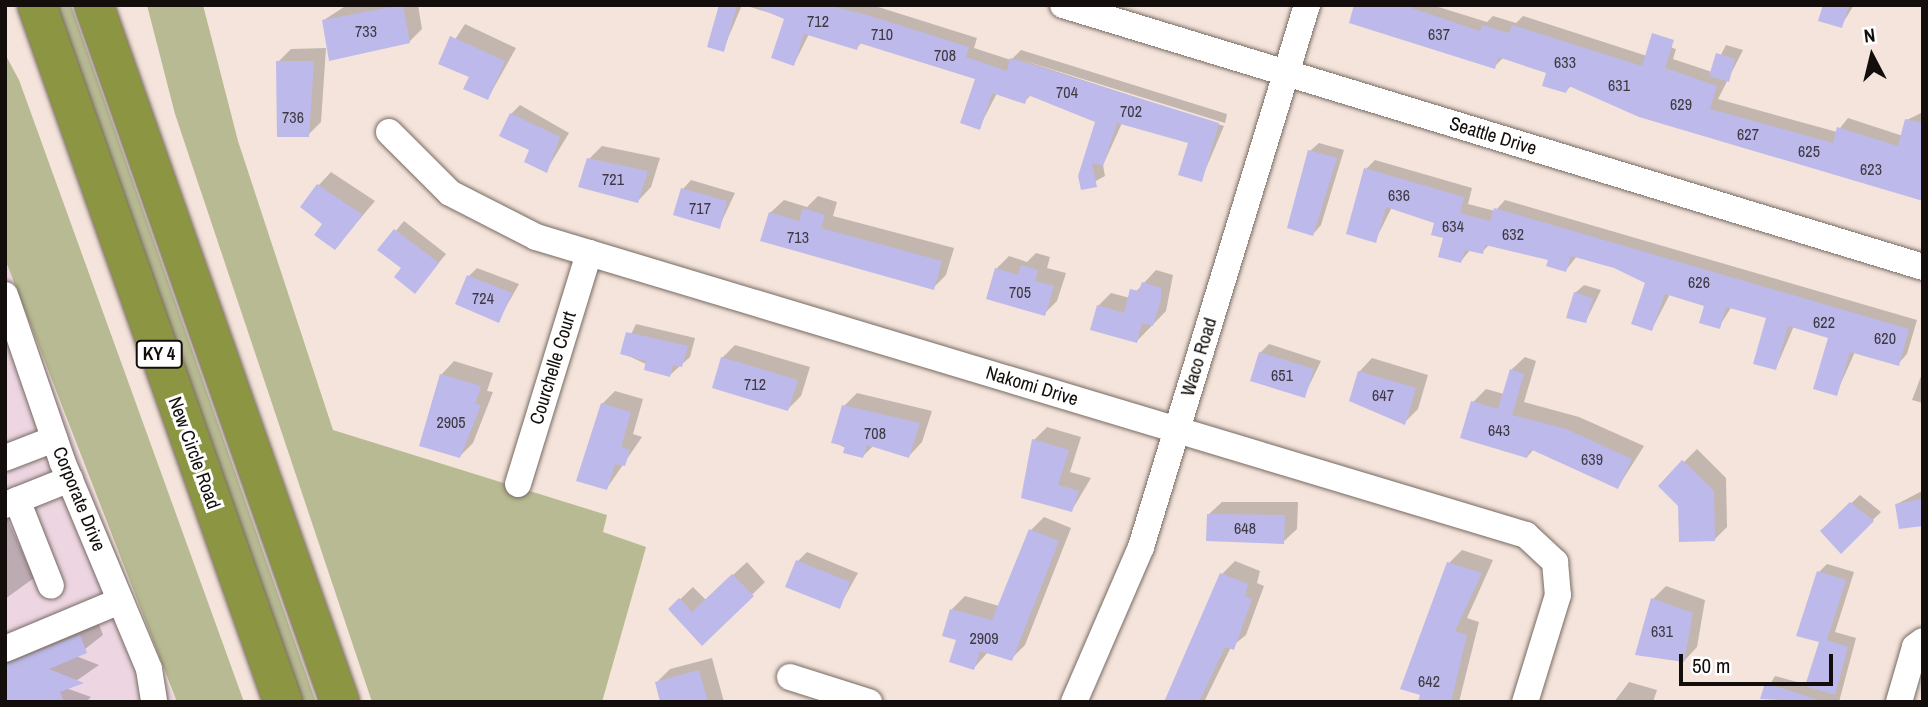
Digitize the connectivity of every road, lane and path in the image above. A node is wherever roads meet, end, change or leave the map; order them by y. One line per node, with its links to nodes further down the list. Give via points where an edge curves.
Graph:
1 (9, 5): 11 (highway)
2 (37, 5): 11 (highway, New Circle Road / KY 4)
3 (94, 5): 9 (highway, KY 4)
4 (122, 5): 9 (highway)
5 (1063, 5): 7 (street, Seattle Drive)
6 (1307, 5): 7 (street, Waco Road)
7 (1286, 74): 12 (street, Seattle Drive); 14 (street, Waco Road)
8 (389, 132): 10 (street, Nakomi Drive, via 430,177 480,213)
9 (174, 232): 27 (highway, KY 4)
10 (589, 253): 14 (street, Nakomi Drive); 18 (street, Courchelle Court)
11 (125, 258): 26 (highway, New Circle Road / KY 4)
12 (1923, 267)
13 (5, 295): 15 (street, Corporate Drive)
14 (1177, 429): 29 (street, Waco Road, via 1141,547); 30 (street, Nakomi Drive, via 1541,544 1558,571 1558,595)
15 (54, 439): 16 (street); 17 (street, Corporate Drive)
16 (6, 455)
17 (69, 479): 19 (street); 21 (street, Corporate Drive)
18 (518, 484)
19 (11, 502): 20 (street)
20 (51, 586)
21 (120, 601): 23 (street); 25 (street, Corporate Drive, via 149,669)
22 (1923, 641): 31 (street)
23 (5, 649)
24 (790, 677): 28 (street)
25 (155, 702)
26 (283, 702)
27 (340, 702)
28 (869, 702)
29 (1074, 702)
30 (1525, 702)
31 (1899, 702)

